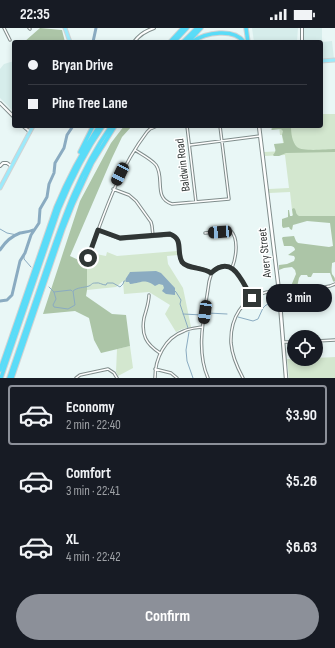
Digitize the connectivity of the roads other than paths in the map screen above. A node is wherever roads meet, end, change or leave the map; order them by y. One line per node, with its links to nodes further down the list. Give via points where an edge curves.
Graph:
1 (4, 28): 10 (street)
2 (65, 28): 11 (main road)
3 (154, 28): 12 (street, via 145,31)
4 (183, 28): 13 (highway)
5 (187, 28): 14 (highway)
6 (197, 28): 15 (highway)
7 (201, 28): 16 (highway)
8 (246, 28): 19 (highway)
9 (302, 28): 20 (street)
10 (10, 40)
11 (69, 40)
12 (136, 40)
13 (172, 40)
14 (176, 40)
15 (185, 40)
16 (190, 40)
17 (195, 40): 18 (highway, via 207,33 221,30 237,33)
18 (243, 40)
19 (248, 40)
20 (302, 40)
21 (335, 60): 22 (main road)
22 (323, 61)
23 (0, 103): 24 (street)
24 (12, 115)
25 (26, 128): 36 (street)
26 (32, 128): 36 (main road)
27 (91, 128): 43 (highway)
28 (98, 128): 43 (highway)
29 (102, 128): 65 (highway, via 61,202)
30 (111, 128): 66 (highway, via 85,170 66,211)
31 (114, 128): 67 (highway, via 92,163 73,204)
32 (152, 128): 40 (street)
33 (187, 128): 39 (street, Baldwin Road)
34 (220, 128): 38 (street)
35 (259, 128): 37 (main road, Avery Street)
36 (30, 132): 42 (main road)
37 (260, 136): 38 (street); 54 (main road, Avery Street)
38 (222, 141): 39 (street); 46 (street, via 229,199)
39 (190, 145): 46 (street, Baldwin Road)
40 (135, 150): 45 (street); 46 (street, via 155,164 164,200 172,204)
41 (0, 166): 42 (street, via 7,163)
42 (12, 166): 44 (main road)
43 (72, 173): 64 (highway, via 52,218)
44 (0, 188)
45 (113, 189): 47 (street); 49 (street, via 129,195 136,201 151,222)
46 (196, 202)
47 (98, 230): 49 (street, via 120,238); 50 (street)
48 (205, 233): 51 (street, via 231,231 234,234 236,251)
49 (153, 236): 52 (street, via 174,236 177,238 182,262)
50 (88, 262)
51 (232, 268): 52 (street, via 221,266); 56 (street)
52 (211, 273): 57 (street)
53 (335, 284): 54 (street)
54 (278, 292): 56 (street, via 267,292); 60 (main road, Avery Street)
55 (149, 296): 62 (street, via 144,318 145,338 152,348)
56 (252, 298): 73 (street, via 240,309 232,331 231,343)
57 (203, 327): 62 (street, via 177,334); 72 (street, via 202,354)
58 (335, 340): 59 (street)
59 (323, 341)
60 (283, 342): 61 (street); 74 (main road, Avery Street)
61 (287, 342)
62 (160, 353): 63 (street)
63 (155, 369): 70 (street); 71 (street, via 171,373)
64 (0, 370)
65 (1, 378)
66 (9, 378)
67 (12, 378)
68 (76, 378): 69 (street, via 108,369)
69 (117, 378)
70 (155, 378)
71 (177, 378)
72 (208, 378)
73 (242, 378)
74 (286, 378)

